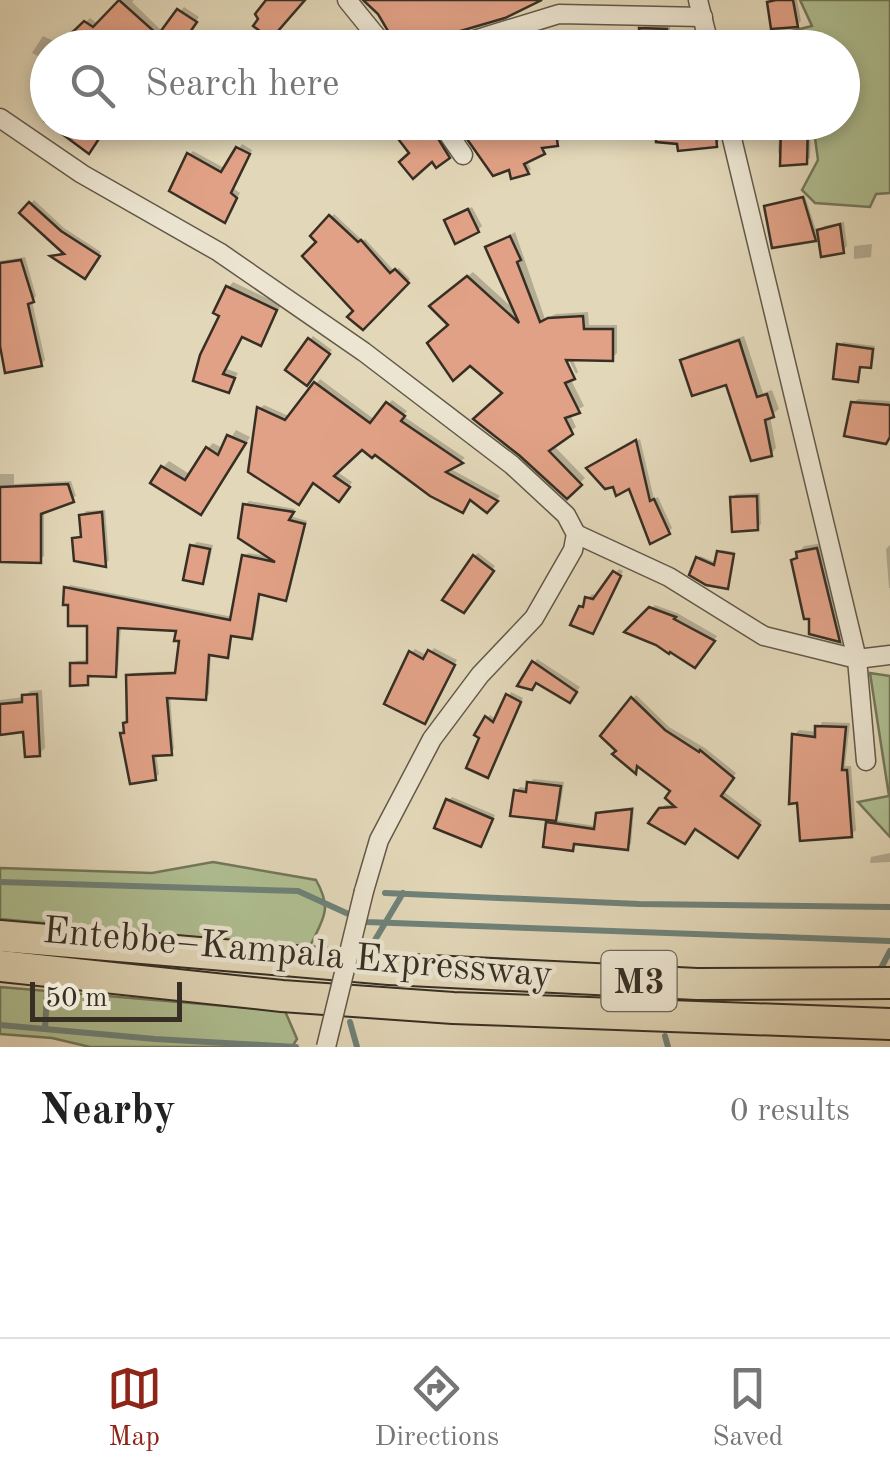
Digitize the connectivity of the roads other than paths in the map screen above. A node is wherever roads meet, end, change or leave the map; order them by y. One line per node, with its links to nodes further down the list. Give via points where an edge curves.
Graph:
1 (347, 0): 3 (street)
2 (700, 9): 4 (street, via 559,14)
3 (371, 30)
4 (507, 30)
5 (0, 118): 6 (street)
6 (30, 138)
7 (32, 140): 11 (street, via 219,252 364,352 512,465 566,515)
8 (452, 140): 10 (street)
9 (732, 140): 13 (street)
10 (462, 155)
11 (576, 534): 13 (street, via 669,577 764,636); 19 (street, bridge, via 534,618 480,674 432,739 378,840)
12 (890, 655): 13 (street)
13 (857, 660): 14 (street)
14 (866, 760)
15 (0, 936): 17 (highway, Entebbe–Kampala Expressway / M3, via 389,968 698,984)
16 (0, 966): 18 (highway, Entebbe–Kampala Expressway / M3, via 453,1008)
17 (890, 983)
18 (890, 1024)
19 (326, 1047)

